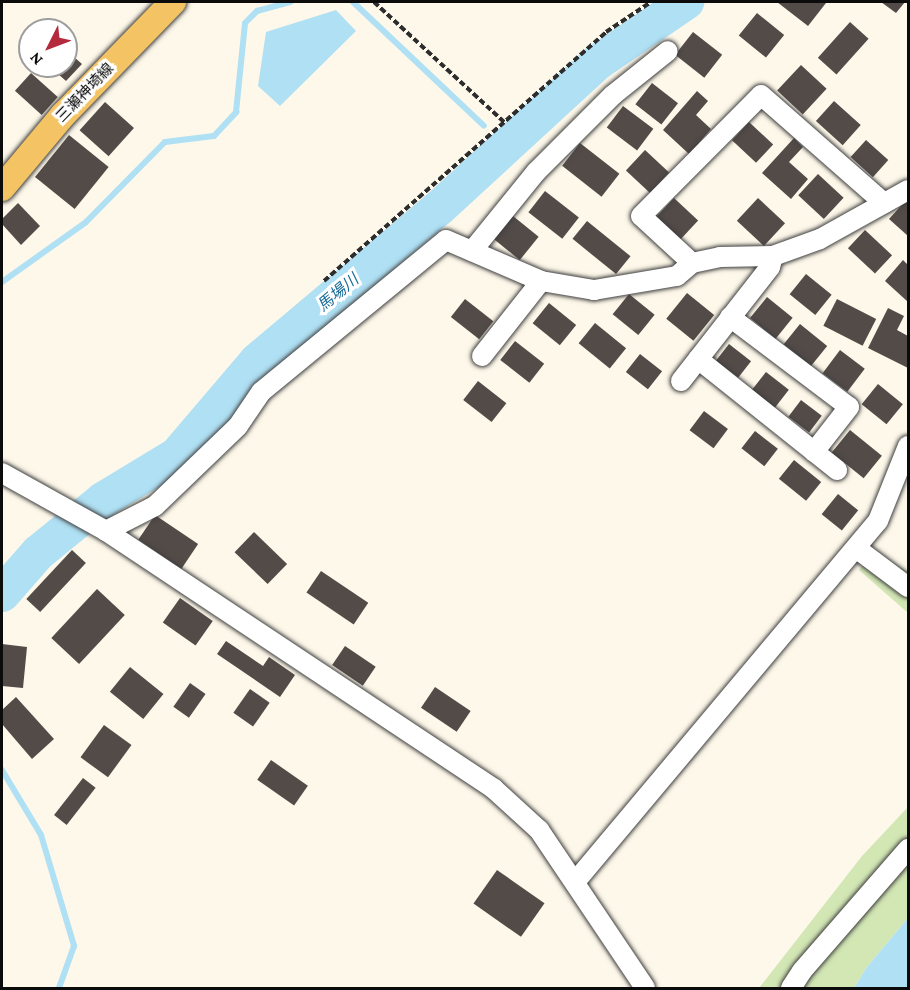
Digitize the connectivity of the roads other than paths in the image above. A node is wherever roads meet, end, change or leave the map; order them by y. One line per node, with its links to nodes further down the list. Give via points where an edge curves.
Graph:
1 (173, 2): 3 (main road, 三瀬神埼線, via 63,115)
2 (668, 51): 6 (street, via 613,95 536,172)
3 (2, 188)
4 (909, 190): 5 (street)
5 (884, 203): 7 (street, via 820,239); 8 (street, via 761,95 641,216)
6 (472, 251): 9 (street); 18 (street, via 446,240 261,392 238,426 155,506)
7 (774, 256): 8 (street, via 720,257); 10 (street, via 770,267)
8 (692, 263): 9 (street, via 677,276 594,290)
9 (541, 281): 11 (street)
10 (730, 317): 12 (street); 15 (street, via 849,408)
11 (482, 356)
12 (698, 359): 13 (street); 15 (street)
13 (681, 381)
14 (909, 446): 19 (street, via 878,521)
15 (814, 452): 16 (street)
16 (837, 470)
17 (2, 473): 18 (street)
18 (106, 531): 22 (street, via 494,789 539,830)
19 (856, 548): 20 (street); 22 (street)
20 (909, 587)
21 (909, 849): 24 (street)
22 (575, 882): 23 (street)
23 (645, 988)
24 (791, 988)

